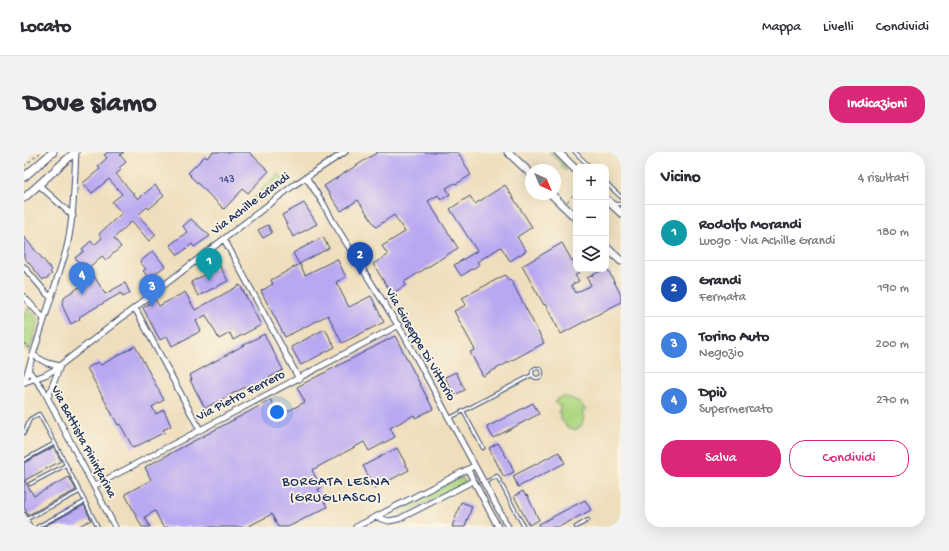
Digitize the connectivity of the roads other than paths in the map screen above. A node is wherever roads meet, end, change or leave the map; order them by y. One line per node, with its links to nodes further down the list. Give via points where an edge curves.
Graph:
1 (53, 152): 10 (street)
2 (76, 152): 12 (street); 22 (street)
3 (345, 152): 11 (street, Via Achille Grandi)
4 (508, 152): 9 (street)
5 (558, 152): 8 (street)
6 (574, 152): 7 (lane)
7 (587, 164)
8 (573, 167)
9 (525, 168)
10 (24, 177)
11 (306, 177): 23 (street, Via Achille Grandi); 33 (street, Via Giuseppe Di Vittorio)
12 (39, 186): 15 (street); 22 (street)
13 (609, 186): 14 (lane)
14 (621, 197)
15 (24, 198)
16 (558, 200): 21 (street)
17 (607, 200): 19 (street)
18 (621, 204): 19 (lane)
19 (612, 205): 20 (street)
20 (621, 213)
21 (573, 215)
22 (73, 216): 30 (street, via 66,250)
23 (224, 238): 31 (street, Via Achille Grandi); 39 (street)
24 (609, 250): 25 (street)
25 (613, 253): 26 (street); 27 (street)
26 (621, 257)
27 (621, 261)
28 (24, 267): 30 (street)
29 (24, 297): 32 (street)
30 (51, 297): 32 (street)
31 (135, 308): 35 (street, Via Achille Grandi); 44 (street)
32 (44, 319): 34 (street)
33 (399, 325): 39 (street, Via Pietro Ferrero); 43 (street, Via Giuseppe Di Vittorio)
34 (33, 355): 35 (street, via 47,363); 36 (street)
35 (60, 366): 38 (street, Via Achille Grandi); 41 (street)
36 (28, 370): 38 (street, Via Battista Pininfarina); 40 (street)
37 (532, 375): 42 (lane)
38 (36, 378): 40 (street, Via Achille Grandi); 41 (street, Via Battista Pininfarina)
39 (299, 379): 44 (street, Via Pietro Ferrero)
40 (24, 383)
41 (48, 397): 55 (street, Via Battista Pininfarina)
42 (463, 412): 43 (lane); 47 (lane)
43 (449, 419): 50 (street, Via Giuseppe Di Vittorio)
44 (200, 430): 55 (street, Via Pietro Ferrero)
45 (24, 433): 46 (lane, via 30,419 39,414)
46 (55, 443): 48 (lane); 49 (lane)
47 (483, 448)
48 (24, 460)
49 (66, 465): 54 (lane); 56 (lane)
50 (474, 466): 51 (street); 53 (street, Via Giuseppe Di Vittorio)
51 (468, 470): 52 (street); 59 (street)
52 (473, 481): 59 (street, via 399,519 389,521); 63 (street)
53 (484, 483): 61 (street, Via Giuseppe Di Vittorio); 70 (lane, via 497,476)
54 (30, 484)
55 (94, 486): 67 (street, Via Battista Pininfarina)
56 (79, 492): 57 (lane); 60 (lane)
57 (84, 502): 65 (lane); 66 (lane)
58 (24, 514): 60 (lane)
59 (376, 517): 68 (street)
60 (27, 519): 64 (lane)
61 (504, 520): 63 (lane); 69 (street, Via Giuseppe Di Vittorio)
62 (588, 520): 71 (lane)
63 (497, 526)
64 (31, 527)
65 (37, 527)
66 (98, 527)
67 (115, 527)
68 (356, 527)
69 (508, 527)
70 (524, 527)
71 (576, 527)

